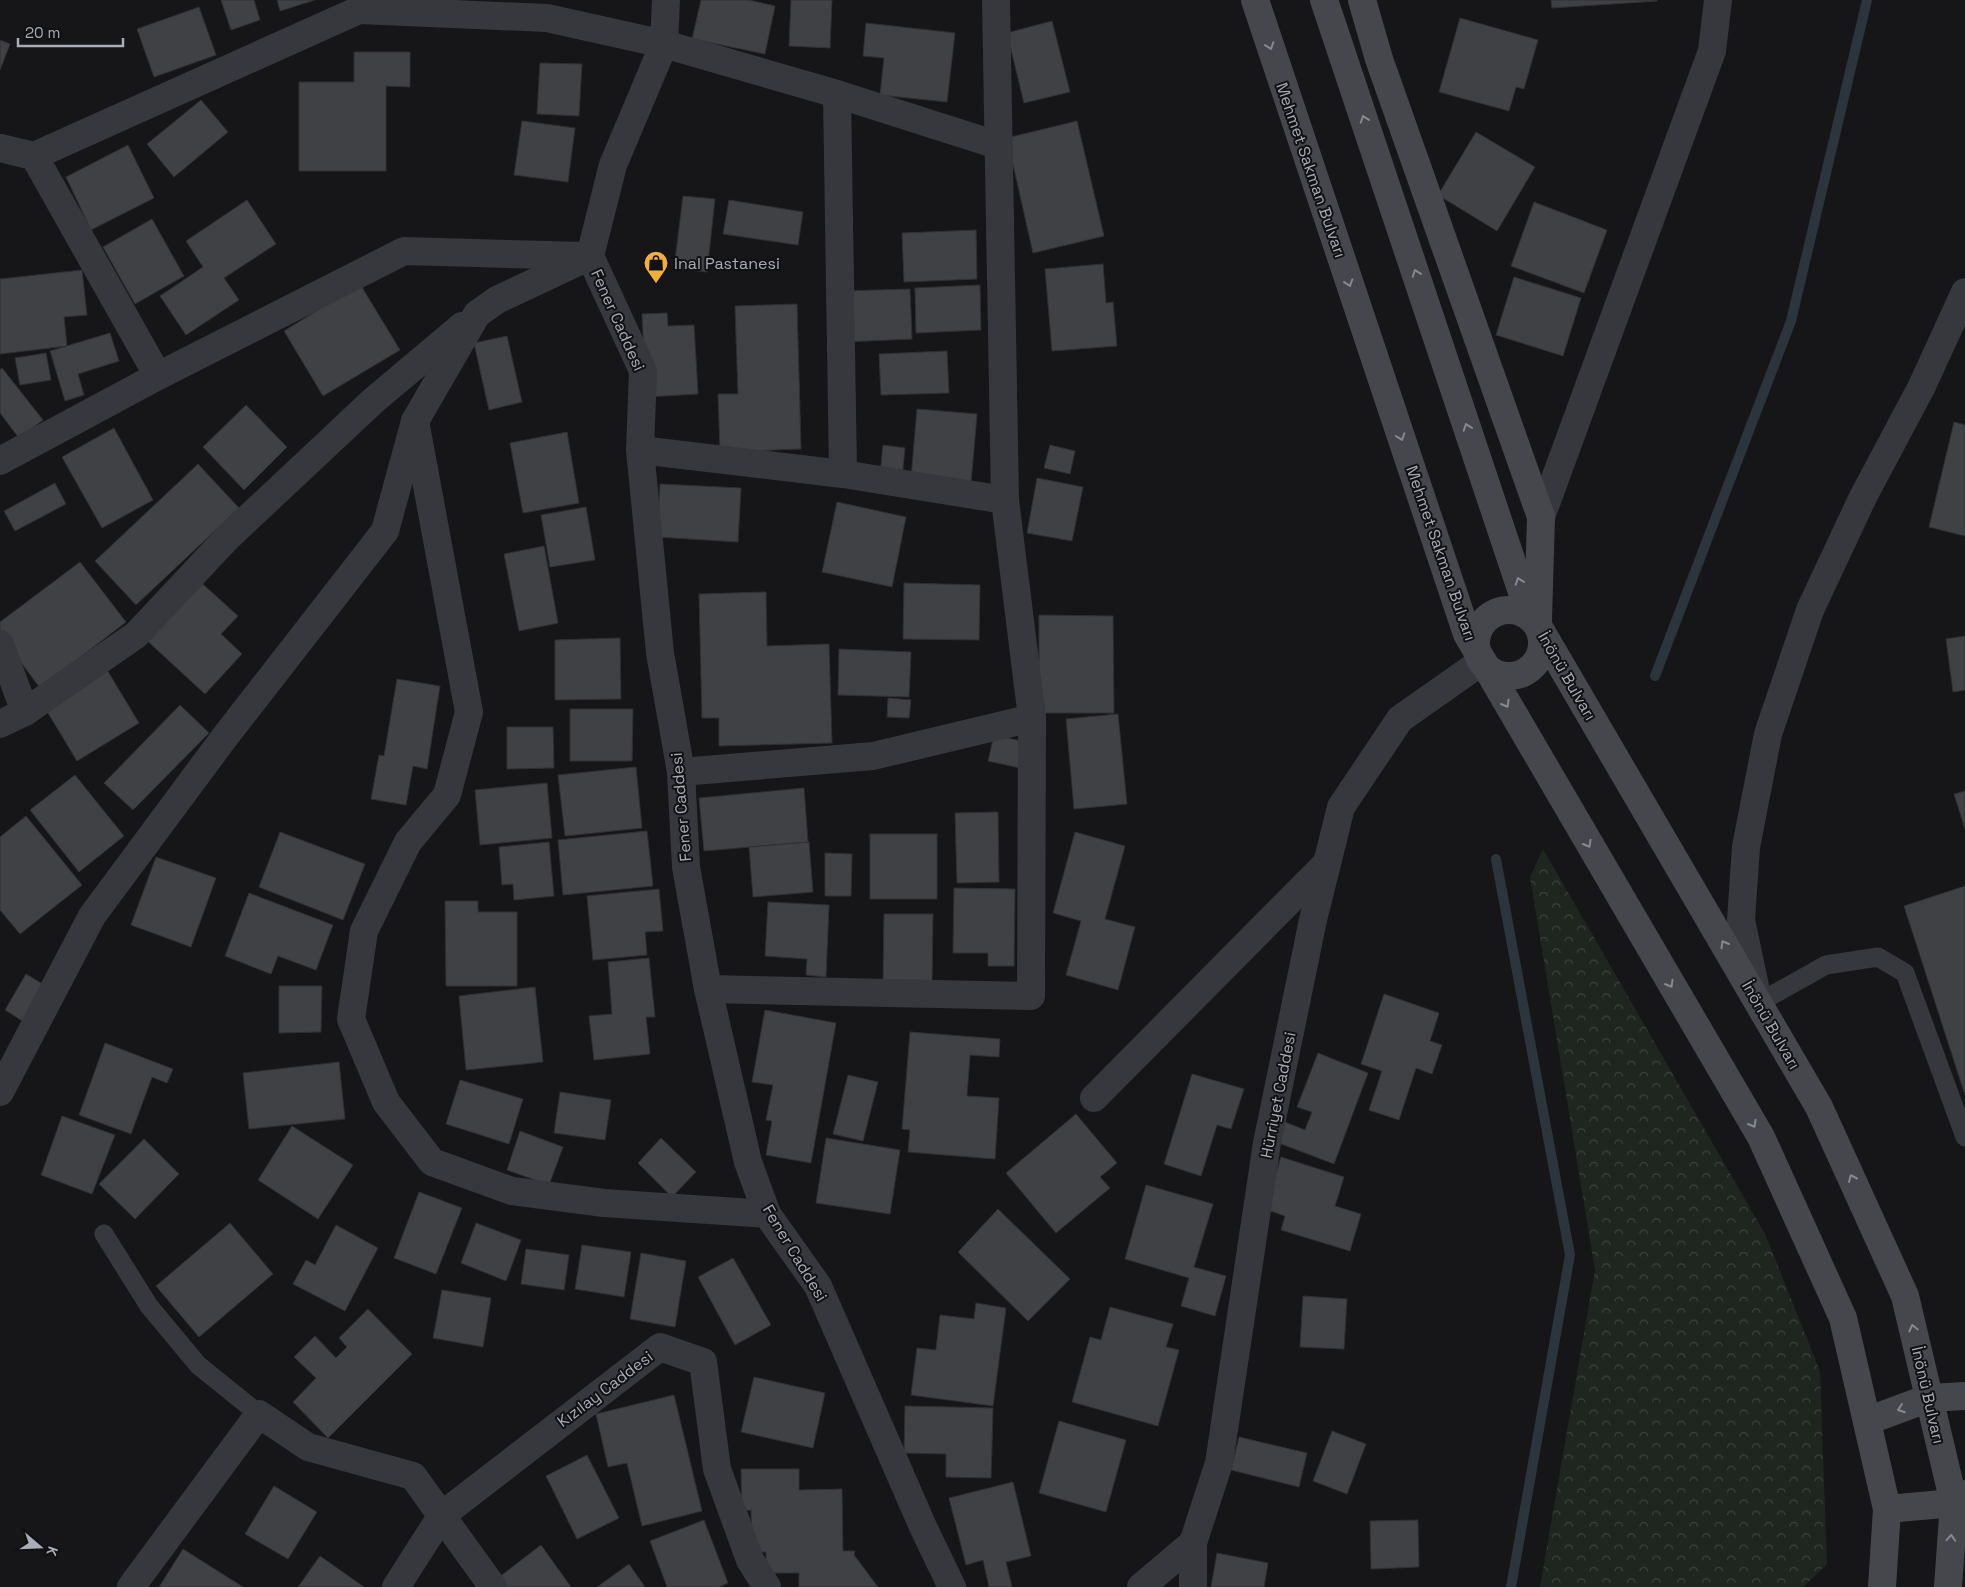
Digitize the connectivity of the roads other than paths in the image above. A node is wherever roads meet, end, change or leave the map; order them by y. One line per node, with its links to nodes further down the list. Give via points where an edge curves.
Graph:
1 (666, 0): 8 (street, Fener Caddesi)
2 (996, 0): 10 (street)
3 (1255, 0): 25 (main road, Mehmet Sakman Bulvarı, one-way to 25, via 1467,634)
4 (1324, 0): 23 (main road, one-way to 4, via 1524,597)
5 (1362, 0): 22 (main road, via 1379,59)
6 (1718, 0): 22 (street, via 1712,50)
7 (359, 5): 8 (street, via 548,18); 12 (street)
8 (664, 44): 9 (street); 13 (street, Fener Caddesi, via 613,165)
9 (837, 94): 10 (street); 20 (street)
10 (997, 145): 21 (street)
11 (0, 148): 12 (street)
12 (34, 156): 16 (street)
13 (590, 256): 15 (street, via 497,300); 16 (street, via 404,251); 18 (street, Fener Caddesi, via 644,371)
14 (1965, 292): 32 (street, via 1922,386 1863,497 1810,610 1768,734 1746,847 1740,920)
15 (476, 314): 17 (street); 26 (street, via 373,401 235,530 136,635)
16 (158, 376): 19 (street)
17 (415, 421): 33 (street, via 384,531 92,916); 36 (street, via 469,712 447,795 408,842 364,931 351,1019 386,1102 432,1162 512,1191 604,1203)
18 (640, 450): 20 (street); 29 (street, Fener Caddesi, via 660,653)
19 (0, 461)
20 (843, 474): 21 (street)
21 (1005, 500): 27 (street)
22 (1541, 517): 23 (main road)
23 (1538, 626): 25 (main road, İnönü Bulvarı, via 1542,648 1535,664 1522,675 1499,675); 25 (main road, Mehmet Sakman Bulvarı, via 1522,612 1512,610 1492,615 1478,631 1476,641); 32 (main road, İnönü Bulvarı, one-way to 23)
24 (0, 644): 26 (street)
25 (1481, 662): 30 (street, Hürriyet Caddesi, via 1400,719 1341,806); 41 (main road, one-way to 41, via 1761,1137 1843,1318)
26 (25, 712): 28 (street)
27 (1032, 718): 29 (street, via 873,756); 31 (street, via 1032,996)
28 (0, 724)
29 (681, 772): 31 (street, Fener Caddesi, via 686,867)
30 (1328, 862): 34 (street); 45 (street, Hürriyet Caddesi, via 1267,1143 1219,1463)
31 (708, 990): 36 (street, Fener Caddesi, via 748,1162)
32 (1758, 1002): 35 (lane, via 1826,965 1878,957 1904,973); 39 (main road, İnönü Bulvarı, one-way to 32, via 1905,1296 1819,1107)
33 (0, 1092)
34 (1094, 1098)
35 (1965, 1138)
36 (768, 1214): 50 (street, Fener Caddesi, via 818,1286)
37 (104, 1234): 40 (lane, via 149,1306 198,1365)
38 (1965, 1396): 39 (main road)
39 (1929, 1398): 41 (main road, one-way to 41); 42 (main road, İnönü Bulvarı)
40 (259, 1414): 44 (street, via 308,1447 413,1476); 46 (street)
41 (1867, 1420): 43 (main road)
42 (1959, 1498): 43 (main road); 55 (main road, İnönü Bulvarı, one-way to 42)
43 (1887, 1509): 54 (main road)
44 (442, 1514): 47 (street, Kızılay Caddesi); 48 (street); 49 (street, Kızılay Caddesi, via 660,1347 704,1362 718,1469 750,1560)
45 (1193, 1543): 51 (street); 52 (street); 53 (street, Hürriyet Caddesi)
46 (131, 1587)
47 (396, 1587)
48 (493, 1587)
49 (766, 1587)
50 (952, 1587)
51 (1141, 1587)
52 (1163, 1587)
53 (1193, 1587)
54 (1882, 1587)
55 (1948, 1587)

